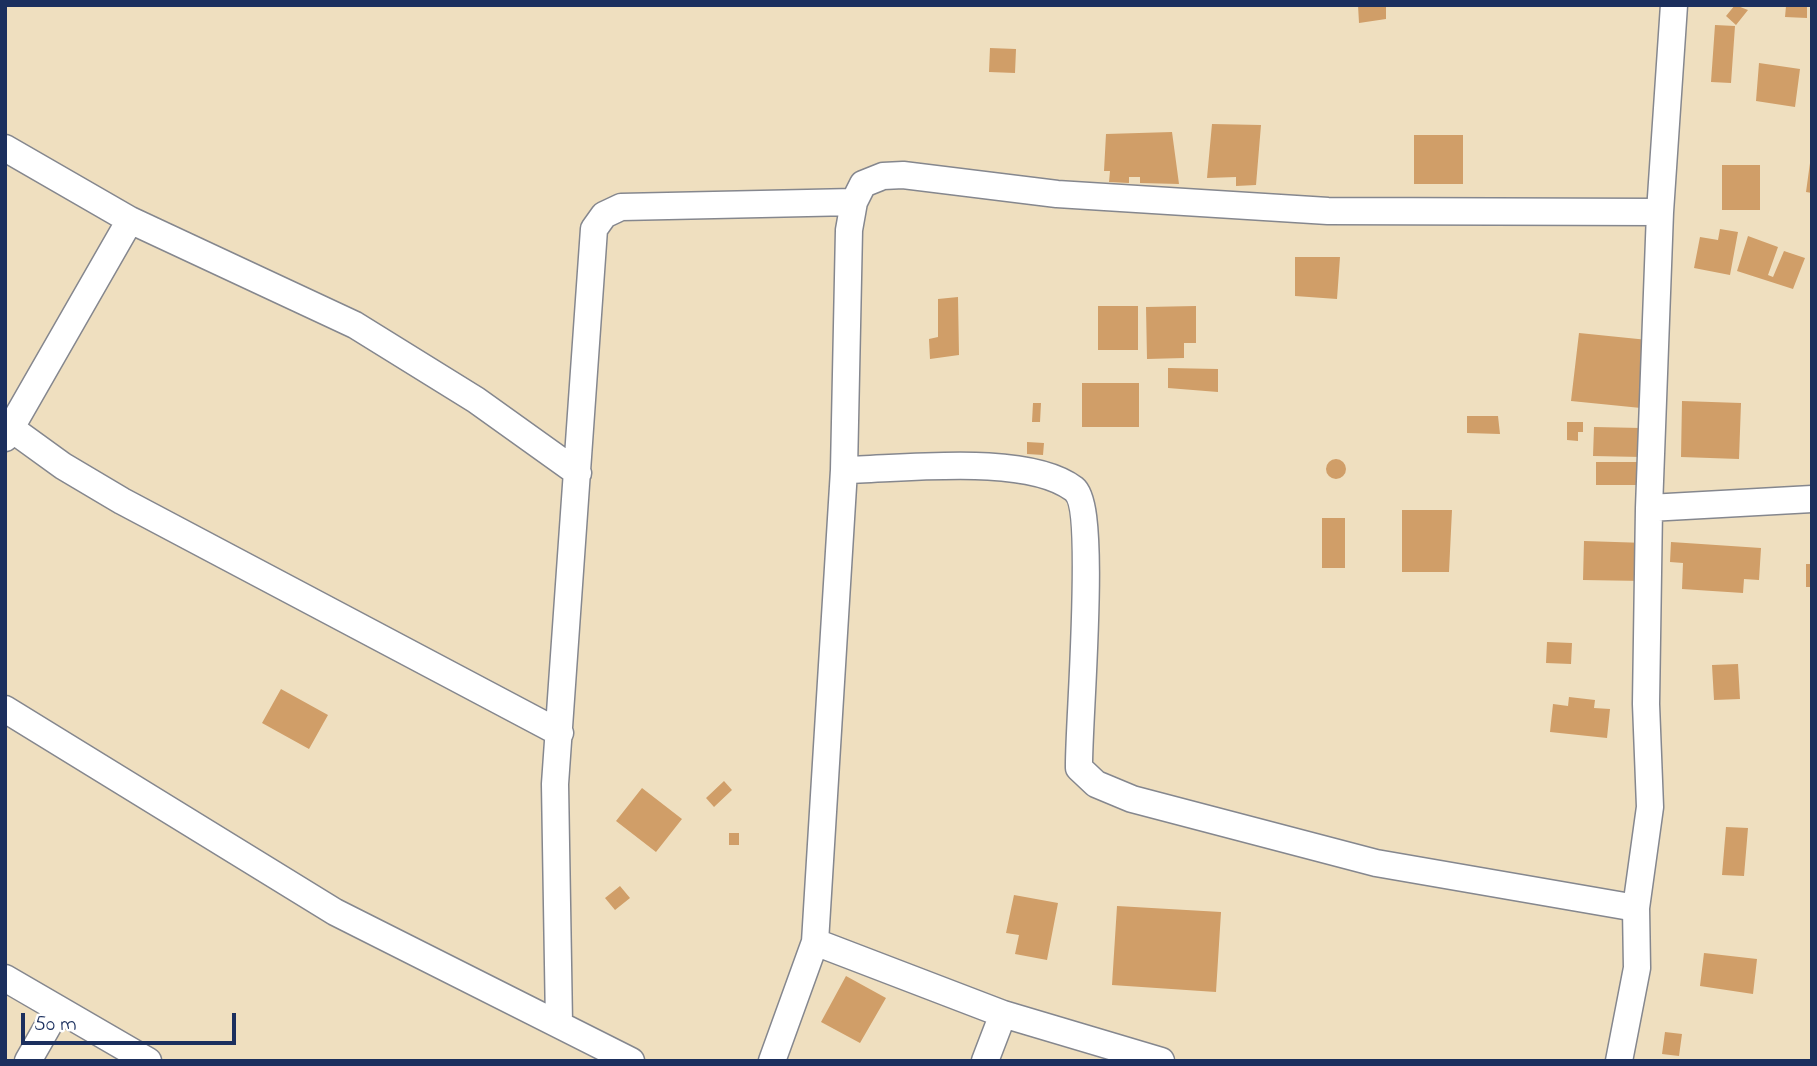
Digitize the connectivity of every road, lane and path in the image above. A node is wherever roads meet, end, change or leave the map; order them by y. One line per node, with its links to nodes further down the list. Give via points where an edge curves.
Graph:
1 (1674, 5): 4 (street)
2 (5, 148): 5 (street)
3 (854, 202): 4 (street, via 863,184 903,175 1057,194 1328,211); 7 (street, via 849,230); 8 (street, via 637,205 604,215 591,243)
4 (1660, 212): 10 (street)
5 (130, 220): 6 (street); 8 (street, via 355,325 487,407)
6 (7, 430): 12 (street, via 122,501)
7 (844, 470): 13 (street, via 998,466 1053,477 1076,491 1084,509 1087,552 1079,768 1096,784 1132,799 1376,863); 14 (street)
8 (578, 473): 12 (street)
9 (1812, 499): 10 (street)
10 (1649, 508): 13 (street, via 1646,704 1650,807)
11 (5, 709): 18 (street, via 335,912)
12 (560, 733): 18 (street, via 555,784)
13 (1636, 908): 25 (street, via 1637,968)
14 (816, 942): 17 (street); 22 (street)
15 (5, 978): 16 (street)
16 (57, 1010): 19 (street); 20 (street)
17 (1003, 1014): 23 (street); 24 (street)
18 (559, 1024): 21 (street)
19 (28, 1061)
20 (148, 1061)
21 (631, 1061)
22 (772, 1061)
23 (985, 1061)
24 (1161, 1061)
25 (1619, 1061)

